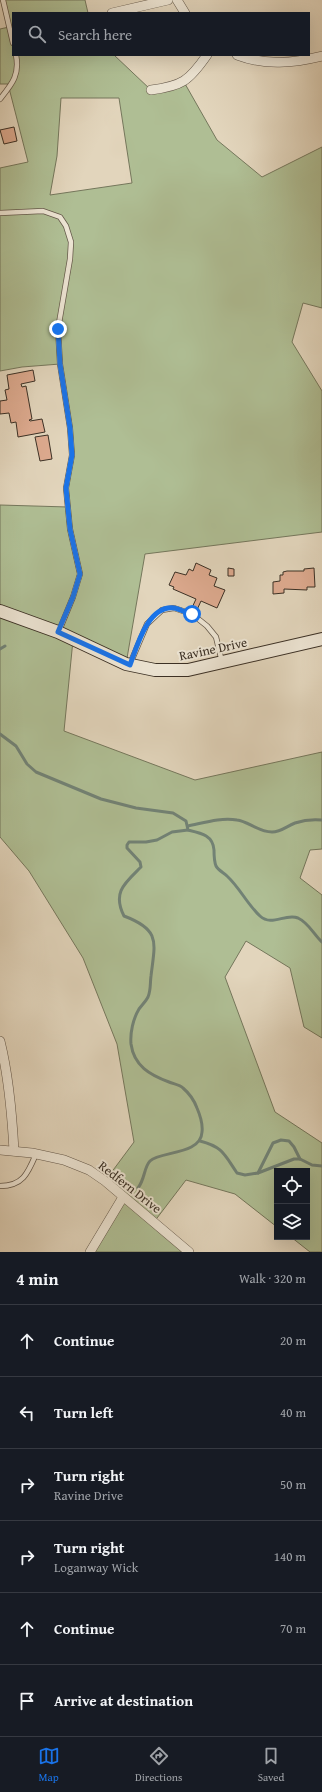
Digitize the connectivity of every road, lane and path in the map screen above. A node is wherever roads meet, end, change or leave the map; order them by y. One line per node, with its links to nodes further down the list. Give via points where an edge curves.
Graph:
1 (4, 0): 6 (lane)
2 (168, 0): 4 (street)
3 (177, 0): 5 (street)
4 (116, 12)
5 (184, 12)
6 (12, 38)
7 (16, 56): 12 (lane, via 18,66 13,83)
8 (206, 56): 11 (street, via 184,82 171,88)
9 (241, 56): 10 (street, via 282,63)
10 (322, 56)
11 (151, 90)
12 (2, 93): 13 (lane)
13 (0, 99)
14 (0, 213): 16 (lane, via 43,211 60,217 71,242 58,329 72,455 66,488 70,529 80,574)
15 (0, 611): 16 (street, Ravine Drive)
16 (58, 632): 19 (street, Ravine Drive)
17 (322, 639): 18 (street, Ravine Drive)
18 (222, 662): 19 (street, Ravine Drive, via 175,671); 19 (lane, via 216,637 207,626 192,614 174,608 162,610 147,624)
19 (130, 665)
20 (0, 1041): 22 (street, via 7,1071)
21 (0, 1150): 22 (street, Redfern Drive)
22 (14, 1151): 23 (street, Redfern Drive)
23 (36, 1154): 24 (lane, via 23,1178 12,1186); 25 (street, Redfern Drive, via 64,1160 89,1170)
24 (0, 1186)
25 (123, 1196): 26 (street); 27 (street, Redfern Drive)
26 (90, 1252)
27 (189, 1252)

